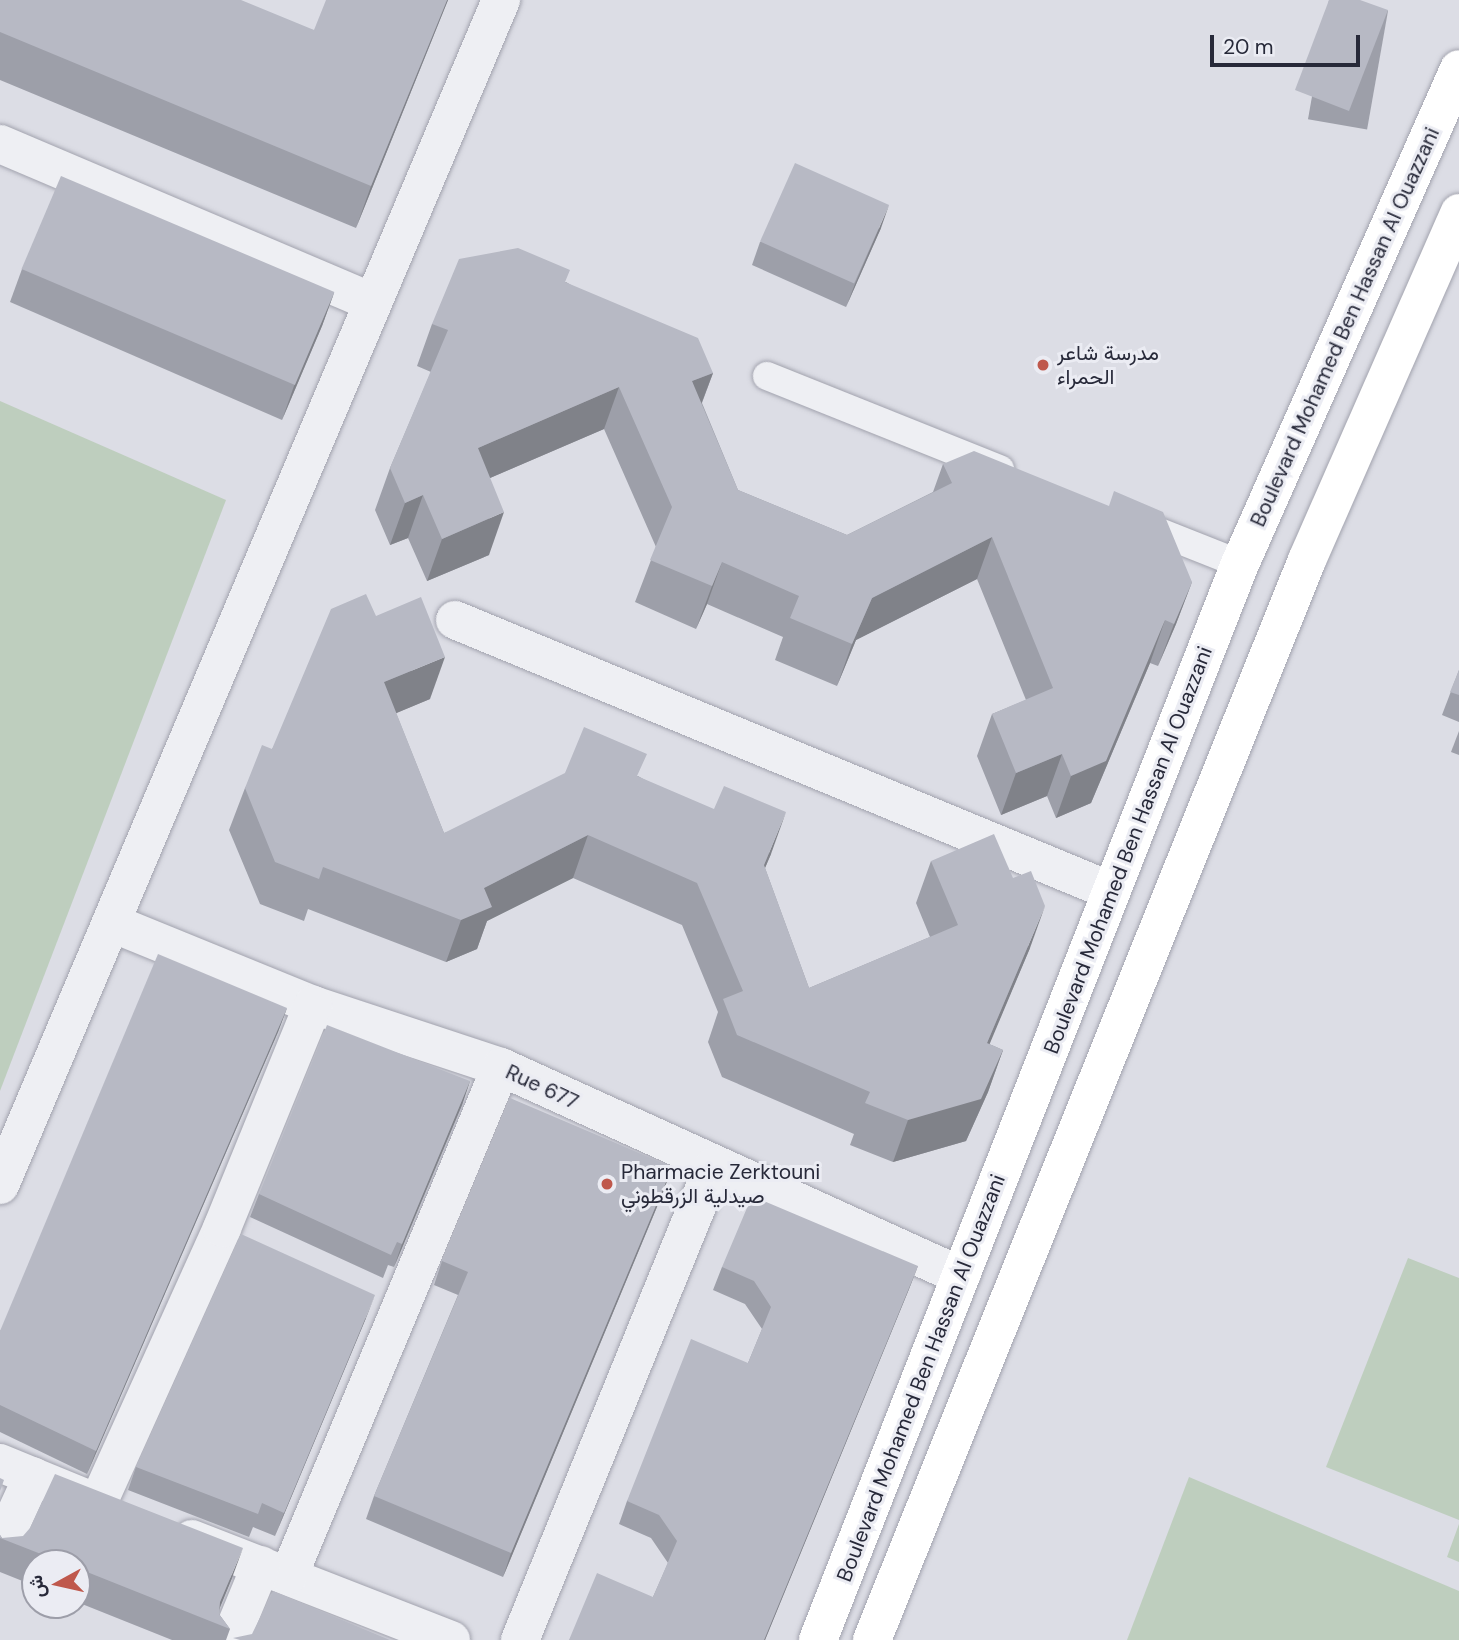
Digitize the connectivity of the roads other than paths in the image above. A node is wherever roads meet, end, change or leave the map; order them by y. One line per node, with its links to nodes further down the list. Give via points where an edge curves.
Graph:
1 (501, 0): 5 (street)
2 (1459, 69): 9 (street, Boulevard Mohamed Ben Hassan Al Ouazzani)
3 (4, 152): 5 (street)
4 (1459, 213): 30 (street, via 1307,560)
5 (373, 302): 12 (street)
6 (767, 376): 7 (lane)
7 (1022, 477)
8 (1111, 513): 9 (lane)
9 (1240, 564): 11 (street, Boulevard Mohamed Ben Hassan Al Ouazzani)
10 (455, 620): 11 (street)
11 (1111, 891): 19 (street, Boulevard Mohamed Ben Hassan Al Ouazzani)
12 (112, 923): 13 (street, Rue 677); 16 (street)
13 (313, 1005): 14 (street, Rue 677); 17 (street)
14 (501, 1067): 15 (street, Rue 677); 21 (street)
15 (713, 1167): 19 (street, Rue 677); 28 (street)
16 (0, 1185)
17 (222, 1228): 18 (street); 23 (street)
18 (258, 1245)
19 (961, 1276): 29 (street, Boulevard Mohamed Ben Hassan Al Ouazzani)
20 (365, 1294): 21 (street)
21 (401, 1310): 25 (street)
22 (16, 1469): 23 (street); 24 (street)
23 (98, 1503): 25 (street)
24 (0, 1548)
25 (275, 1570): 26 (street); 27 (street)
26 (230, 1640)
27 (451, 1640)
28 (520, 1640)
29 (818, 1640)
30 (872, 1640)

